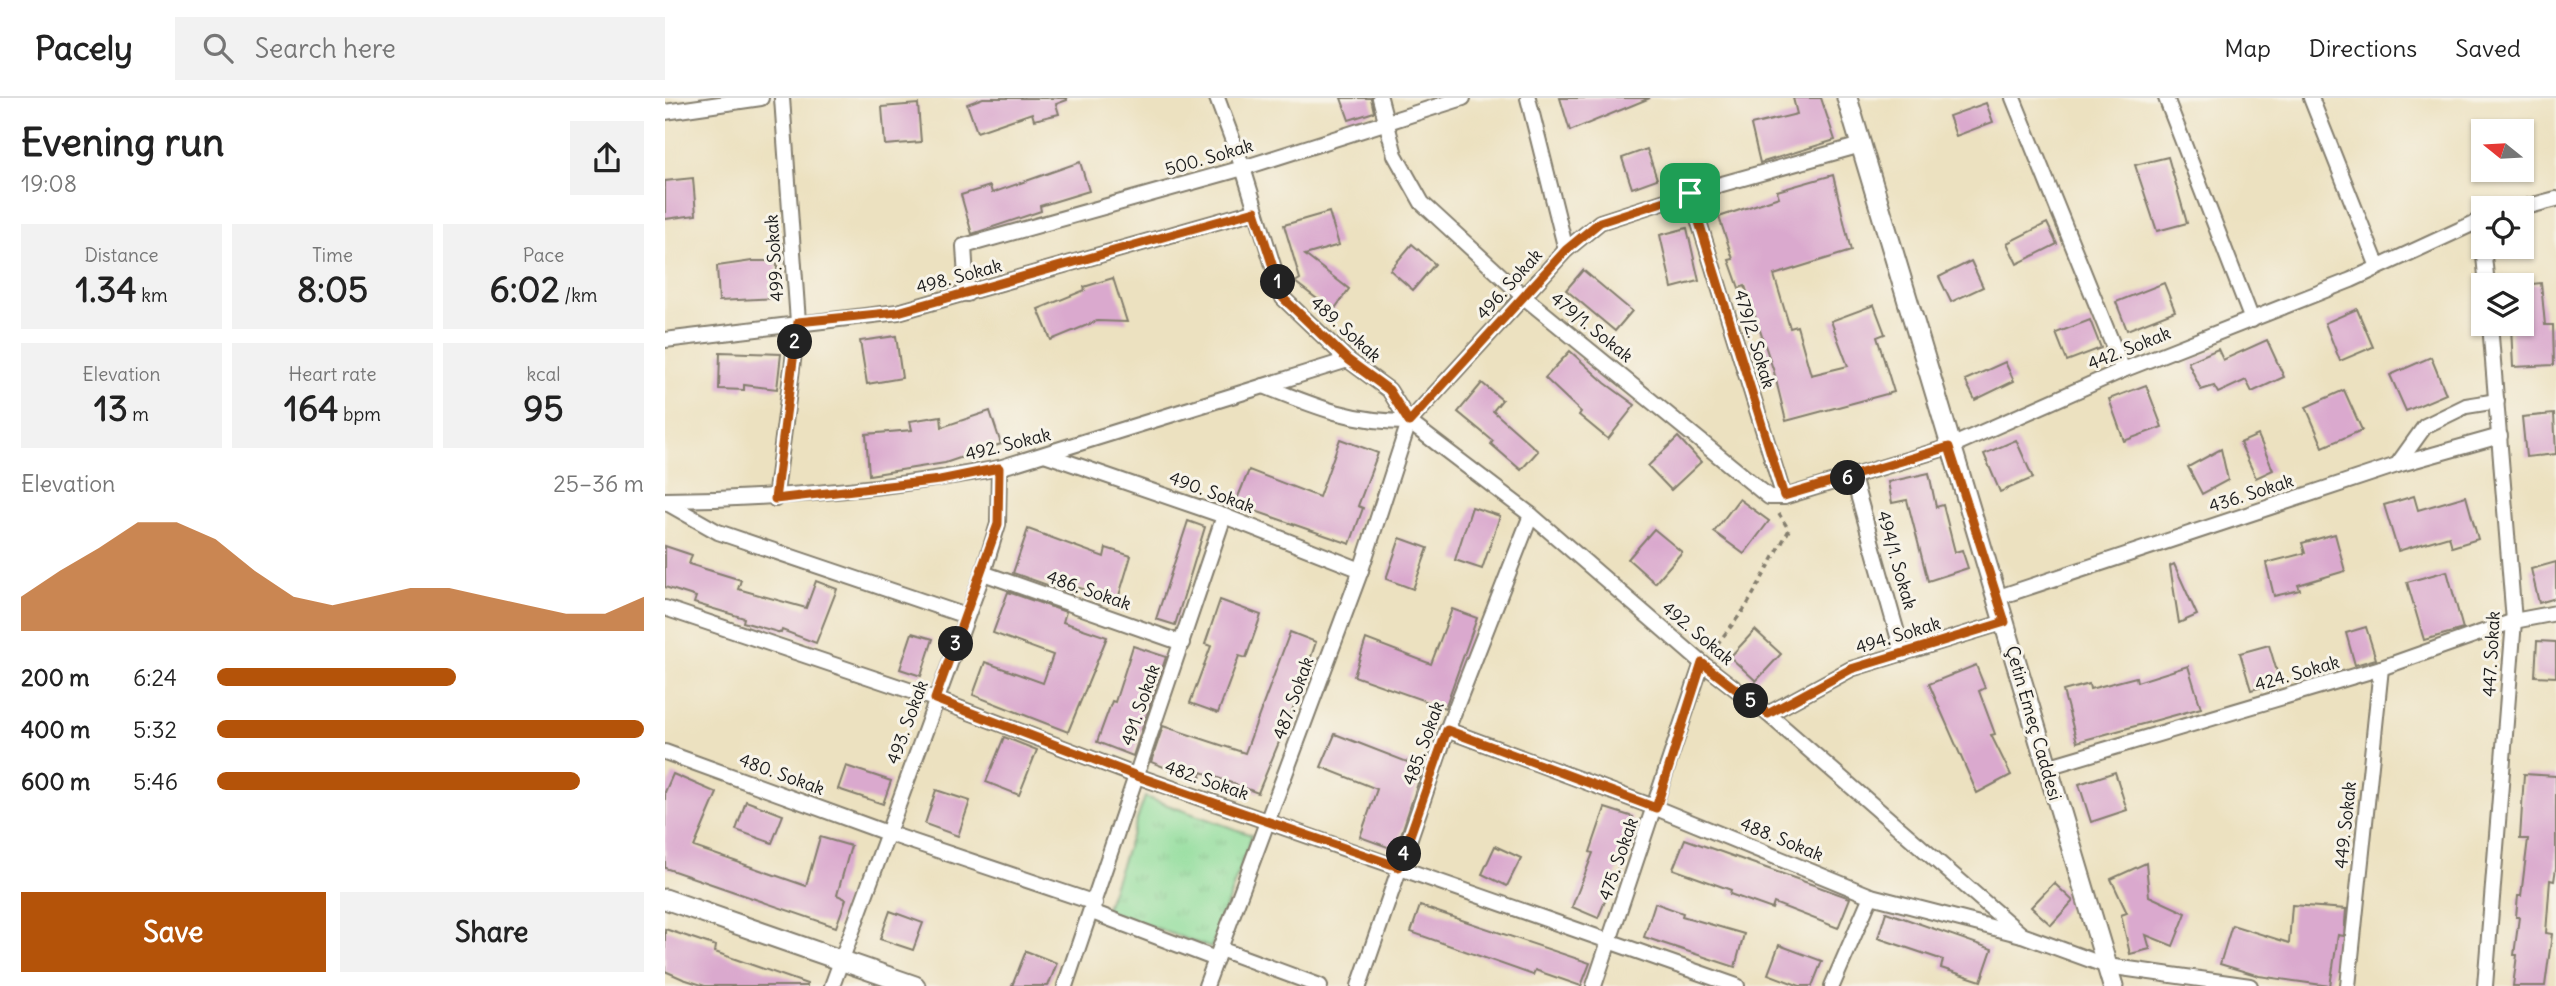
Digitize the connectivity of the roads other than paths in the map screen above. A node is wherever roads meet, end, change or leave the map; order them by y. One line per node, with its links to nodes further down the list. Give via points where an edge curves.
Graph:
1 (761, 98): 11 (street)
2 (782, 98): 25 (street, 499. Sokak)
3 (1217, 98): 14 (street, 489. Sokak)
4 (1380, 98): 12 (street, 479/1. Sokak)
5 (1463, 98): 12 (street, 500. Sokak)
6 (1528, 98): 20 (street)
7 (1847, 98): 13 (street, Çetin Emeç Caddesi)
8 (2014, 98): 29 (street)
9 (2166, 98): 24 (street)
10 (2311, 98): 21 (street)
11 (665, 112)
12 (1387, 121): 14 (street, 500. Sokak); 23 (street, 479/1. Sokak, via 1395,155 1422,203)
13 (1861, 145): 15 (street, 496. Sokak); 34 (street, Çetin Emeç Caddesi)
14 (1243, 168): 18 (street, 489. Sokak); 22 (street, 500. Sokak, via 964,246)
15 (1690, 193): 20 (street, 496. Sokak, via 1600,222); 39 (street, 479/2. Sokak)
16 (2556, 199): 17 (street)
17 (2534, 205)
18 (1255, 211): 22 (street, 498. Sokak); 28 (street, 489. Sokak, via 1283,298)
19 (2471, 224): 21 (street, 442. Sokak)
20 (1566, 250): 23 (street, 496. Sokak)
21 (2378, 267): 24 (street, 442. Sokak)
22 (967, 294): 25 (street, 498. Sokak, via 898,312)
23 (1524, 297): 32 (street, 496. Sokak); 39 (street, 479/1. Sokak)
24 (2252, 320): 29 (street, 442. Sokak)
25 (798, 322): 27 (street, 498. Sokak); 40 (street, 499. Sokak)
26 (2491, 336): 31 (street, 447. Sokak)
27 (665, 340)
28 (1348, 360): 30 (street, 492. Sokak); 32 (street, 489. Sokak, via 1389,390)
29 (2123, 370): 34 (street, 442. Sokak)
30 (1264, 386): 32 (street, via 1332,414 1372,422); 35 (street, 492. Sokak)
31 (2497, 401): 33 (street, 447. Sokak); 36 (street, via 2466,406 2425,426)
32 (1409, 422): 42 (street, 492. Sokak); 44 (street, 487. Sokak)
33 (2500, 436): 36 (street, 436. Sokak); 50 (street, 447. Sokak)
34 (1949, 447): 38 (street, 442. Sokak); 46 (street, Çetin Emeç Caddesi)
35 (1047, 455): 37 (street, 492. Sokak); 43 (street, 490. Sokak)
36 (2397, 465): 46 (street, 436. Sokak)
37 (999, 468): 40 (street, 492. Sokak, via 940,480); 45 (street, 493. Sokak, via 998,524)
38 (1853, 477): 39 (street, 442. Sokak); 53 (street, 494/1. Sokak)
39 (1777, 497)
40 (775, 499): 41 (street, 492. Sokak)
41 (665, 501): 49 (street, via 718,532)
42 (1531, 515): 54 (street, 492. Sokak); 58 (street, 485. Sokak)
43 (1224, 516): 44 (street, 490. Sokak); 52 (street, 491. Sokak)
44 (1361, 570): 63 (street, 487. Sokak)
45 (983, 573): 49 (street, 493. Sokak); 52 (street, 486. Sokak)
46 (1999, 597): 51 (street, Çetin Emeç Caddesi)
47 (665, 608): 56 (street, 482. Sokak)
48 (2556, 613): 50 (street, 424. Sokak)
49 (967, 616): 56 (street, 493. Sokak)
50 (2514, 621): 55 (street, 424. Sokak); 86 (street, 447. Sokak)
51 (2005, 622): 53 (street, 494. Sokak); 60 (street, Çetin Emeç Caddesi)
52 (1182, 643): 61 (street, 491. Sokak)
53 (1903, 654): 57 (street, 494. Sokak, via 1851,669)
54 (1702, 663): 57 (street, 492. Sokak); 62 (street, 475. Sokak)
55 (2381, 668): 60 (street, 424. Sokak); 85 (street, 449. Sokak)
56 (935, 699): 61 (street, 482. Sokak); 64 (street, 493. Sokak)
57 (1768, 714): 69 (street, 492. Sokak)
58 (1447, 730): 62 (street, 488. Sokak); 65 (street, 485. Sokak)
59 (665, 752): 64 (street, 480. Sokak)
60 (2047, 767): 73 (street, Çetin Emeç Caddesi)
61 (1137, 776): 63 (street, 482. Sokak); 68 (street, 491. Sokak)
62 (1656, 808): 66 (street, 488. Sokak); 70 (street, 475. Sokak)
63 (1268, 821): 65 (street, 482. Sokak); 71 (street, 487. Sokak)
64 (887, 833): 68 (street, 480. Sokak); 72 (street, 493. Sokak)
65 (1399, 867): 70 (street, 482. Sokak); 79 (street, 485. Sokak)
66 (1871, 896): 69 (street, 488. Sokak); 82 (street)
67 (665, 899): 72 (street)
68 (1093, 908): 71 (street, 480. Sokak); 76 (street, 491. Sokak)
69 (2022, 935): 73 (street, 488. Sokak)
70 (1610, 941): 80 (street, 475. Sokak); 81 (street, 482. Sokak)
71 (1218, 954): 77 (street, 487. Sokak); 78 (street, 480. Sokak)
72 (840, 960): 74 (street, 493. Sokak); 75 (street)
73 (2107, 966): 83 (street, Çetin Emeç Caddesi); 84 (street, 488. Sokak)
74 (832, 986)
75 (915, 986)
76 (1065, 986)
77 (1206, 986)
78 (1319, 986)
79 (1359, 986)
80 (1594, 986)
81 (1737, 986)
82 (1832, 986)
83 (2113, 986)
84 (2250, 986)
85 (2348, 986)
86 (2485, 986)

